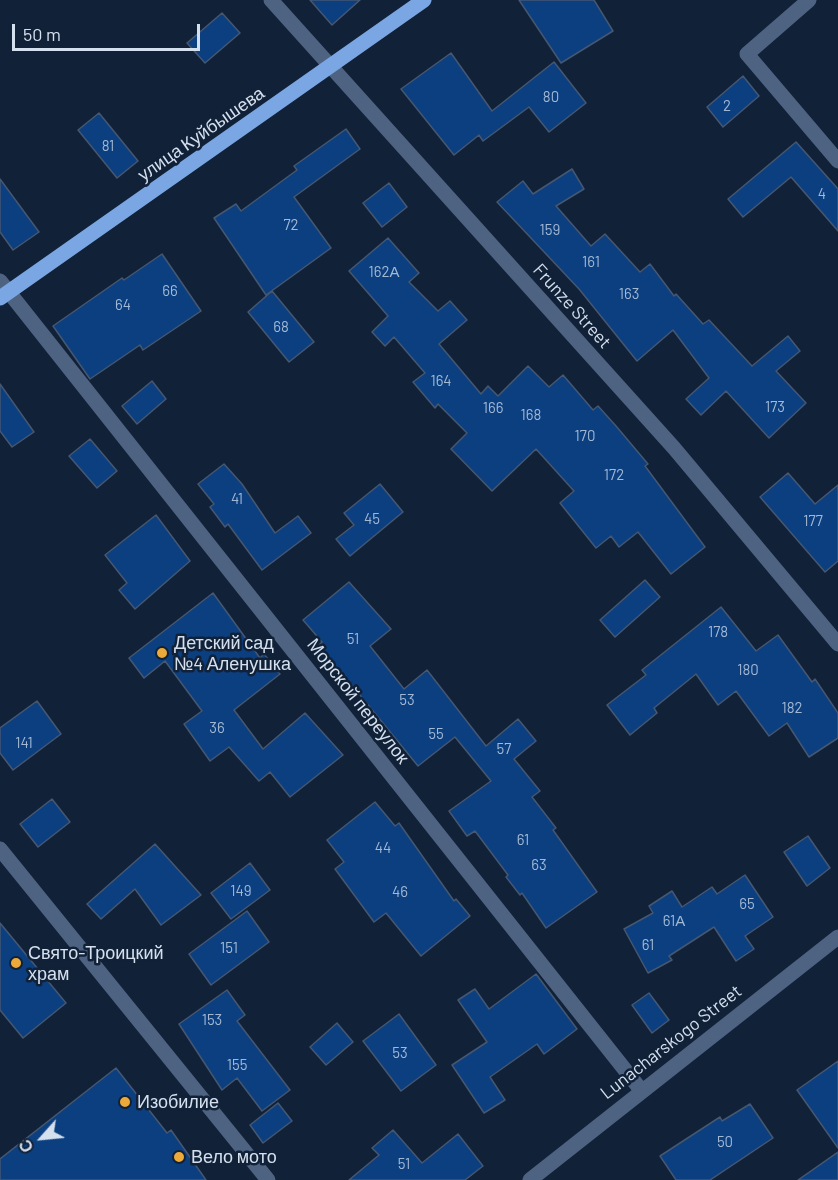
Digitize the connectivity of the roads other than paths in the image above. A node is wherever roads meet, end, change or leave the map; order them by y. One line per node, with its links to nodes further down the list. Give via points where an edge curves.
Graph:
1 (271, 0): 4 (street, Frunze Street)
2 (424, 0): 4 (main road, улица Куйбышева)
3 (809, 0): 5 (street, via 747,54)
4 (331, 67): 6 (main road, улица Куйбышева); 7 (street, Frunze Street, via 674,448)
5 (838, 162)
6 (3, 290): 10 (street, Морской переулок)
7 (838, 644)
8 (0, 849): 11 (street)
9 (838, 937): 10 (street, Lunacharskogo Street)
10 (641, 1090): 12 (street, Lunacharskogo Street)
11 (268, 1180)
12 (530, 1180)

